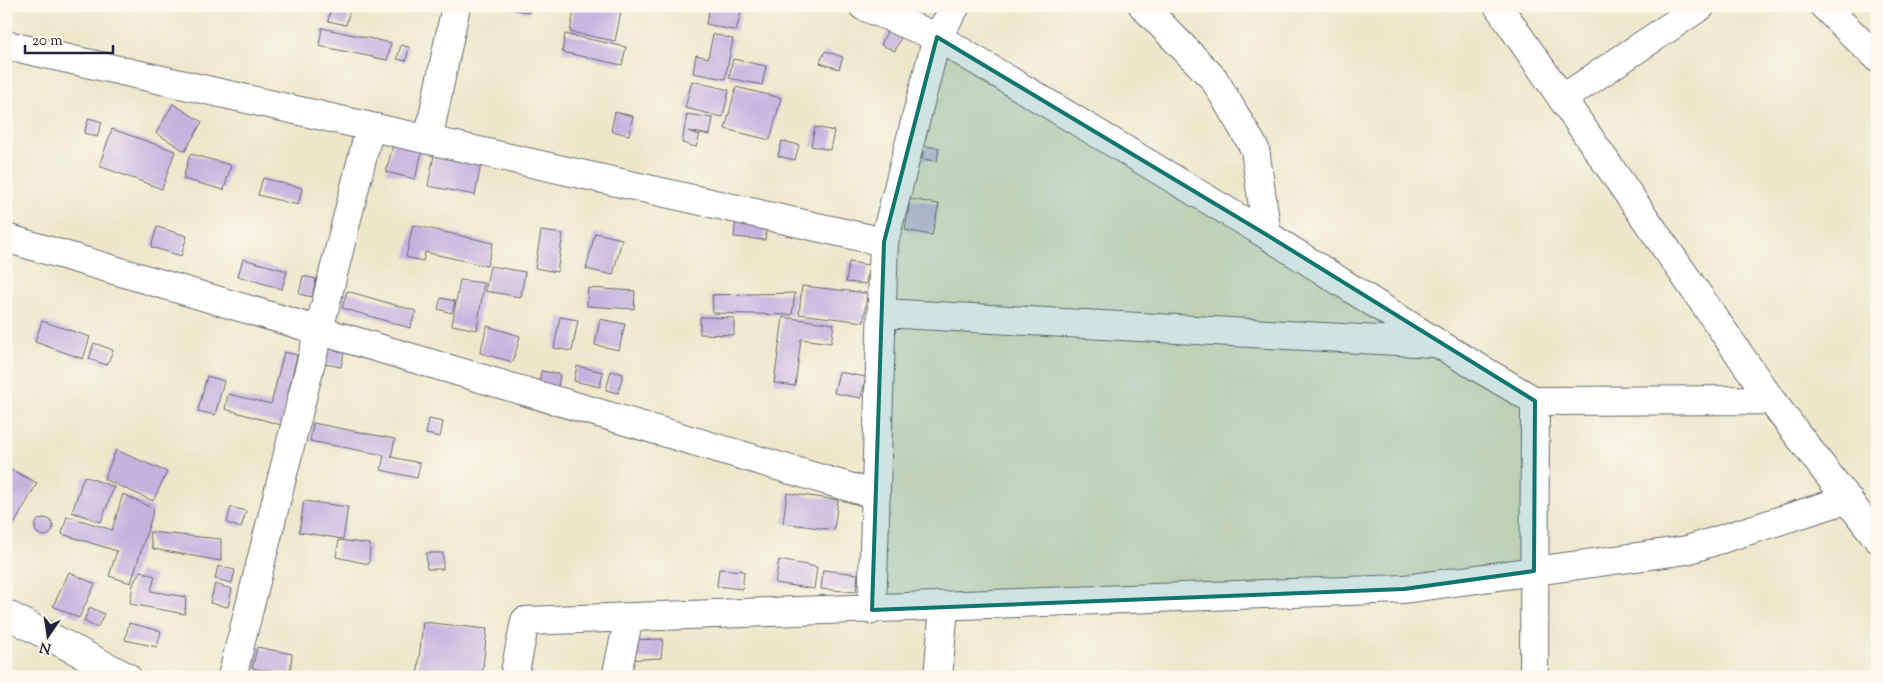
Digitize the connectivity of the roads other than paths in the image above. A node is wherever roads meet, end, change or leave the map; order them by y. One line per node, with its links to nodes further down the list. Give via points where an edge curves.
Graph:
1 (456, 6): 13 (street)
2 (863, 6): 8 (street)
3 (956, 6): 8 (street)
4 (1143, 6): 14 (street, via 1214,79 1256,149)
5 (1498, 6): 11 (street)
6 (1702, 6): 11 (street)
7 (1824, 6): 10 (street)
8 (937, 37): 14 (street); 16 (street)
9 (6, 46): 12 (street)
10 (1877, 58)
11 (1562, 99): 20 (street)
12 (370, 127): 13 (street); 18 (street)
13 (428, 140): 16 (street)
14 (1267, 234): 19 (street)
15 (6, 238): 18 (street)
16 (884, 242): 17 (street)
17 (882, 313): 19 (street); 22 (street)
18 (319, 330): 22 (street); 31 (street)
19 (1437, 343): 21 (street)
20 (1771, 400): 21 (street); 23 (street)
21 (1535, 401): 25 (street)
22 (876, 495): 27 (street)
23 (1848, 499): 24 (street); 25 (street, via 1686,550)
24 (1877, 538)
25 (1534, 571): 26 (street, via 1404,589); 35 (street)
26 (944, 607): 27 (street); 34 (street)
27 (872, 610): 29 (street)
28 (6, 614): 30 (street)
29 (629, 618): 32 (street, via 525,621); 33 (street)
30 (128, 677)
31 (232, 677)
32 (514, 677)
33 (616, 677)
34 (938, 677)
35 (1534, 677)

